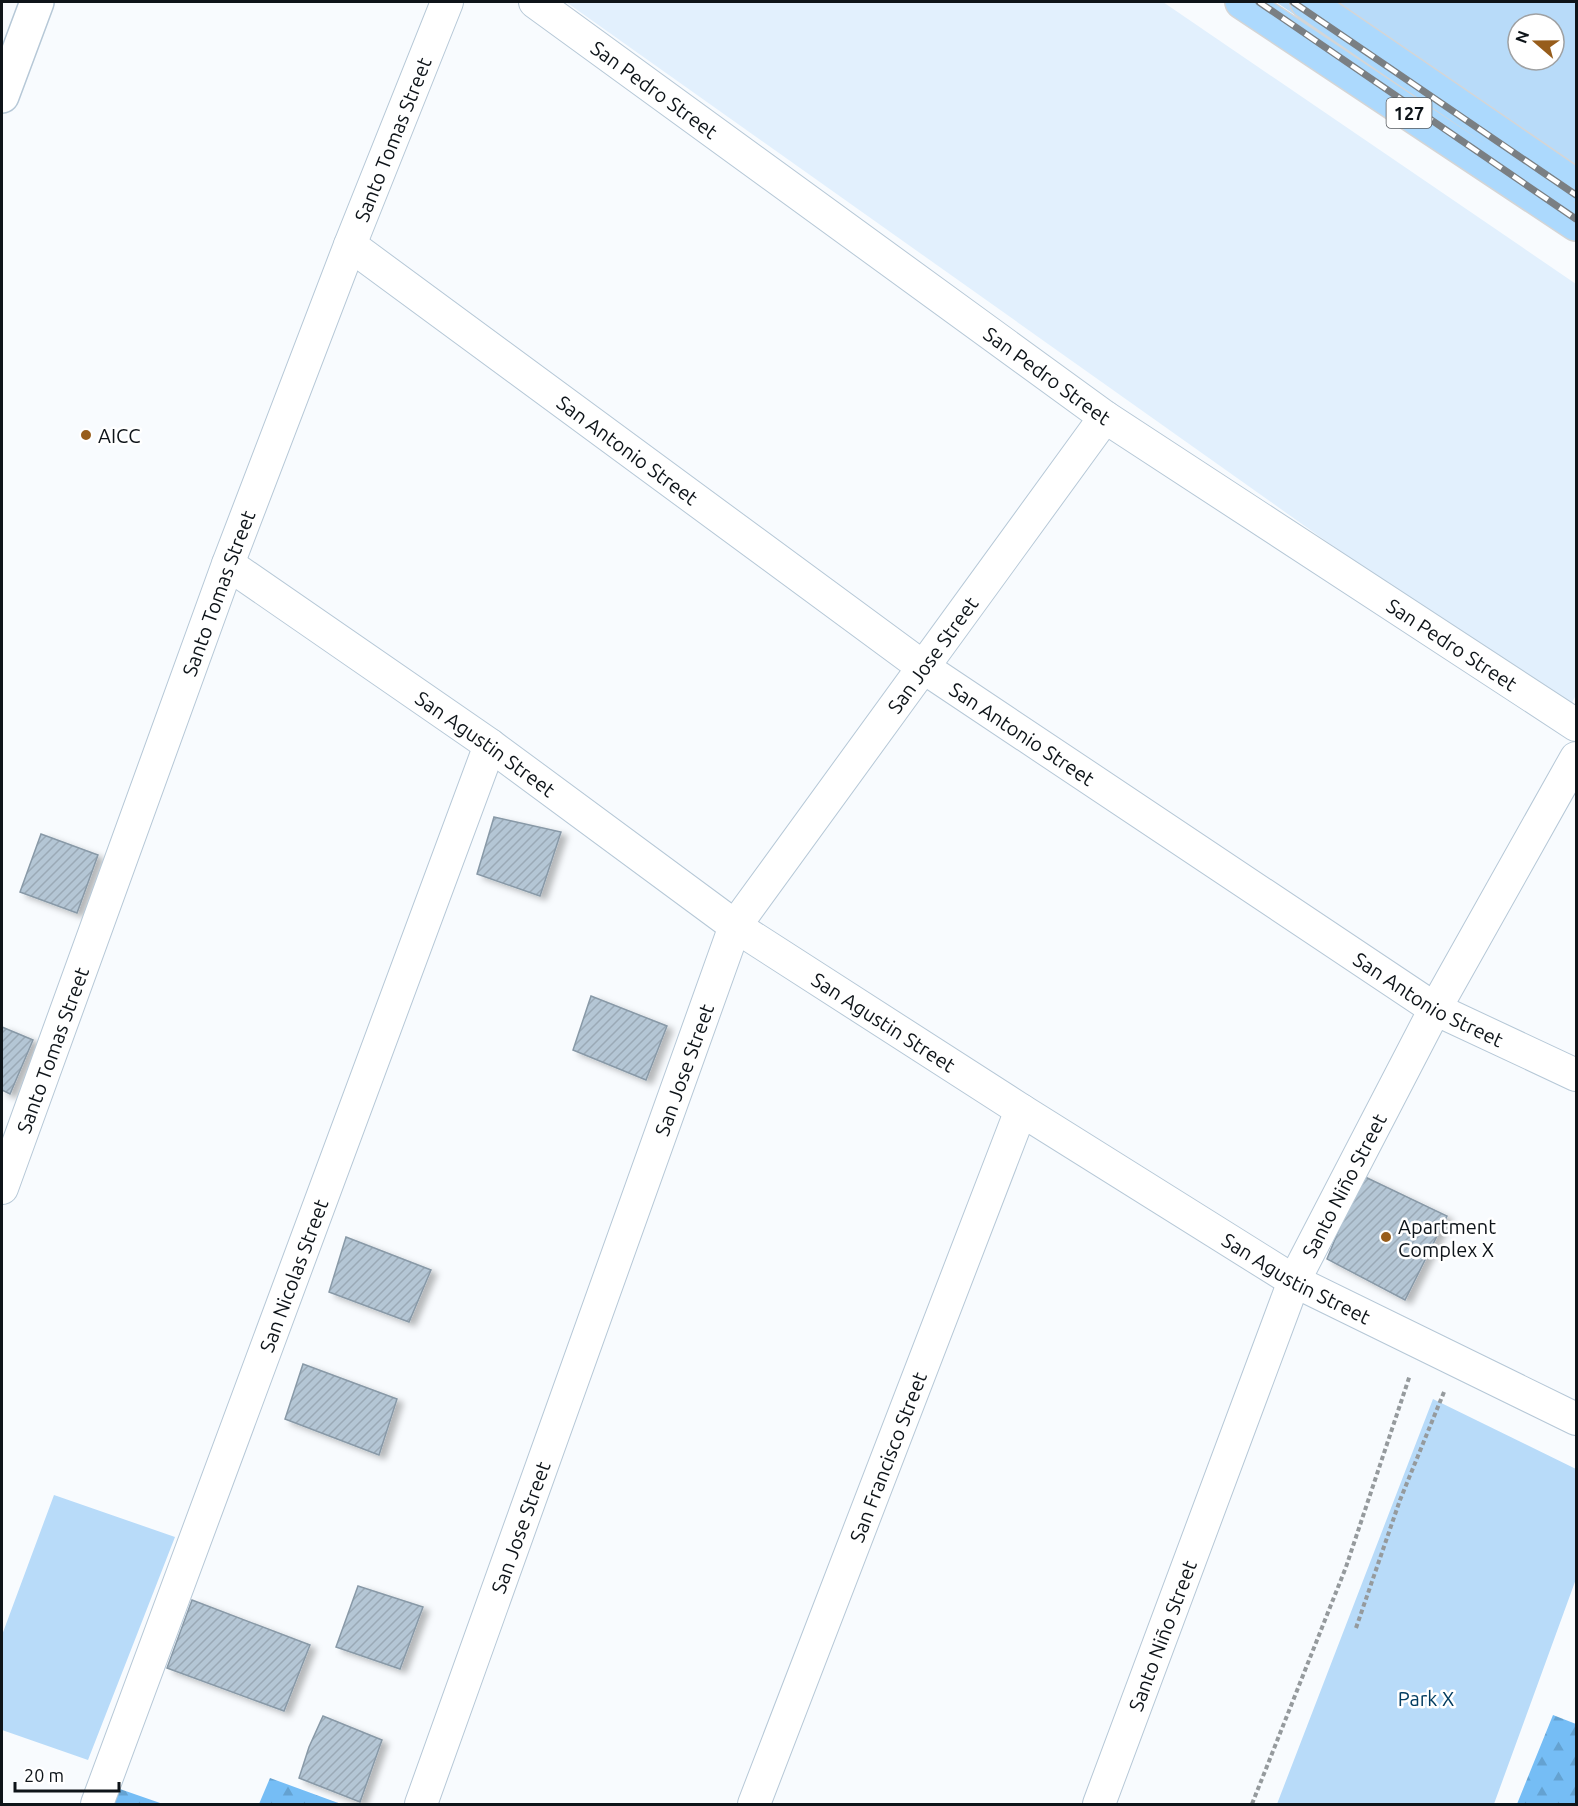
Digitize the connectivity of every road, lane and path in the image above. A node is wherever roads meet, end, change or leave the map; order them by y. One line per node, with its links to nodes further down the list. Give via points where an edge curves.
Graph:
1 (37, 2): 6 (street)
2 (447, 2): 9 (street, Santo Tomas Street)
3 (535, 2): 10 (street, San Pedro Street)
4 (1242, 2): 8 (main road, 127)
5 (1306, 2): 7 (main road, 127)
6 (2, 96)
7 (1576, 186)
8 (1576, 224)
9 (350, 245): 11 (street, Santo Tomas Street); 12 (street, San Antonio Street)
10 (1105, 417): 12 (street, San Jose Street); 13 (street, San Pedro Street)
11 (228, 564): 14 (street, San Agustin Street); 20 (street, Santo Tomas Street)
12 (923, 667): 16 (street, San Jose Street); 17 (street, San Antonio Street)
13 (1576, 725)
14 (490, 745): 16 (street, San Agustin Street); 26 (street, San Nicolas Street)
15 (1576, 758): 17 (street, Santo Niño Street)
16 (735, 926): 19 (street, San Agustin Street); 27 (street, San Jose Street)
17 (1435, 1009): 18 (street, San Antonio Street); 21 (street, Santo Niño Street)
18 (1576, 1075)
19 (1021, 1110): 21 (street, San Agustin Street); 28 (street, San Francisco Street)
20 (2, 1188)
21 (1294, 1281): 22 (street, San Agustin Street); 29 (street, Santo Niño Street)
22 (1420, 1343): 23 (street, San Agustin Street); 30 (path, via 1346,1567)
23 (1457, 1361): 24 (street, San Agustin Street); 25 (path, via 1400,1500)
24 (1576, 1419)
25 (1356, 1628)
26 (97, 1804)
27 (421, 1804)
28 (754, 1804)
29 (1099, 1804)
30 (1252, 1804)

